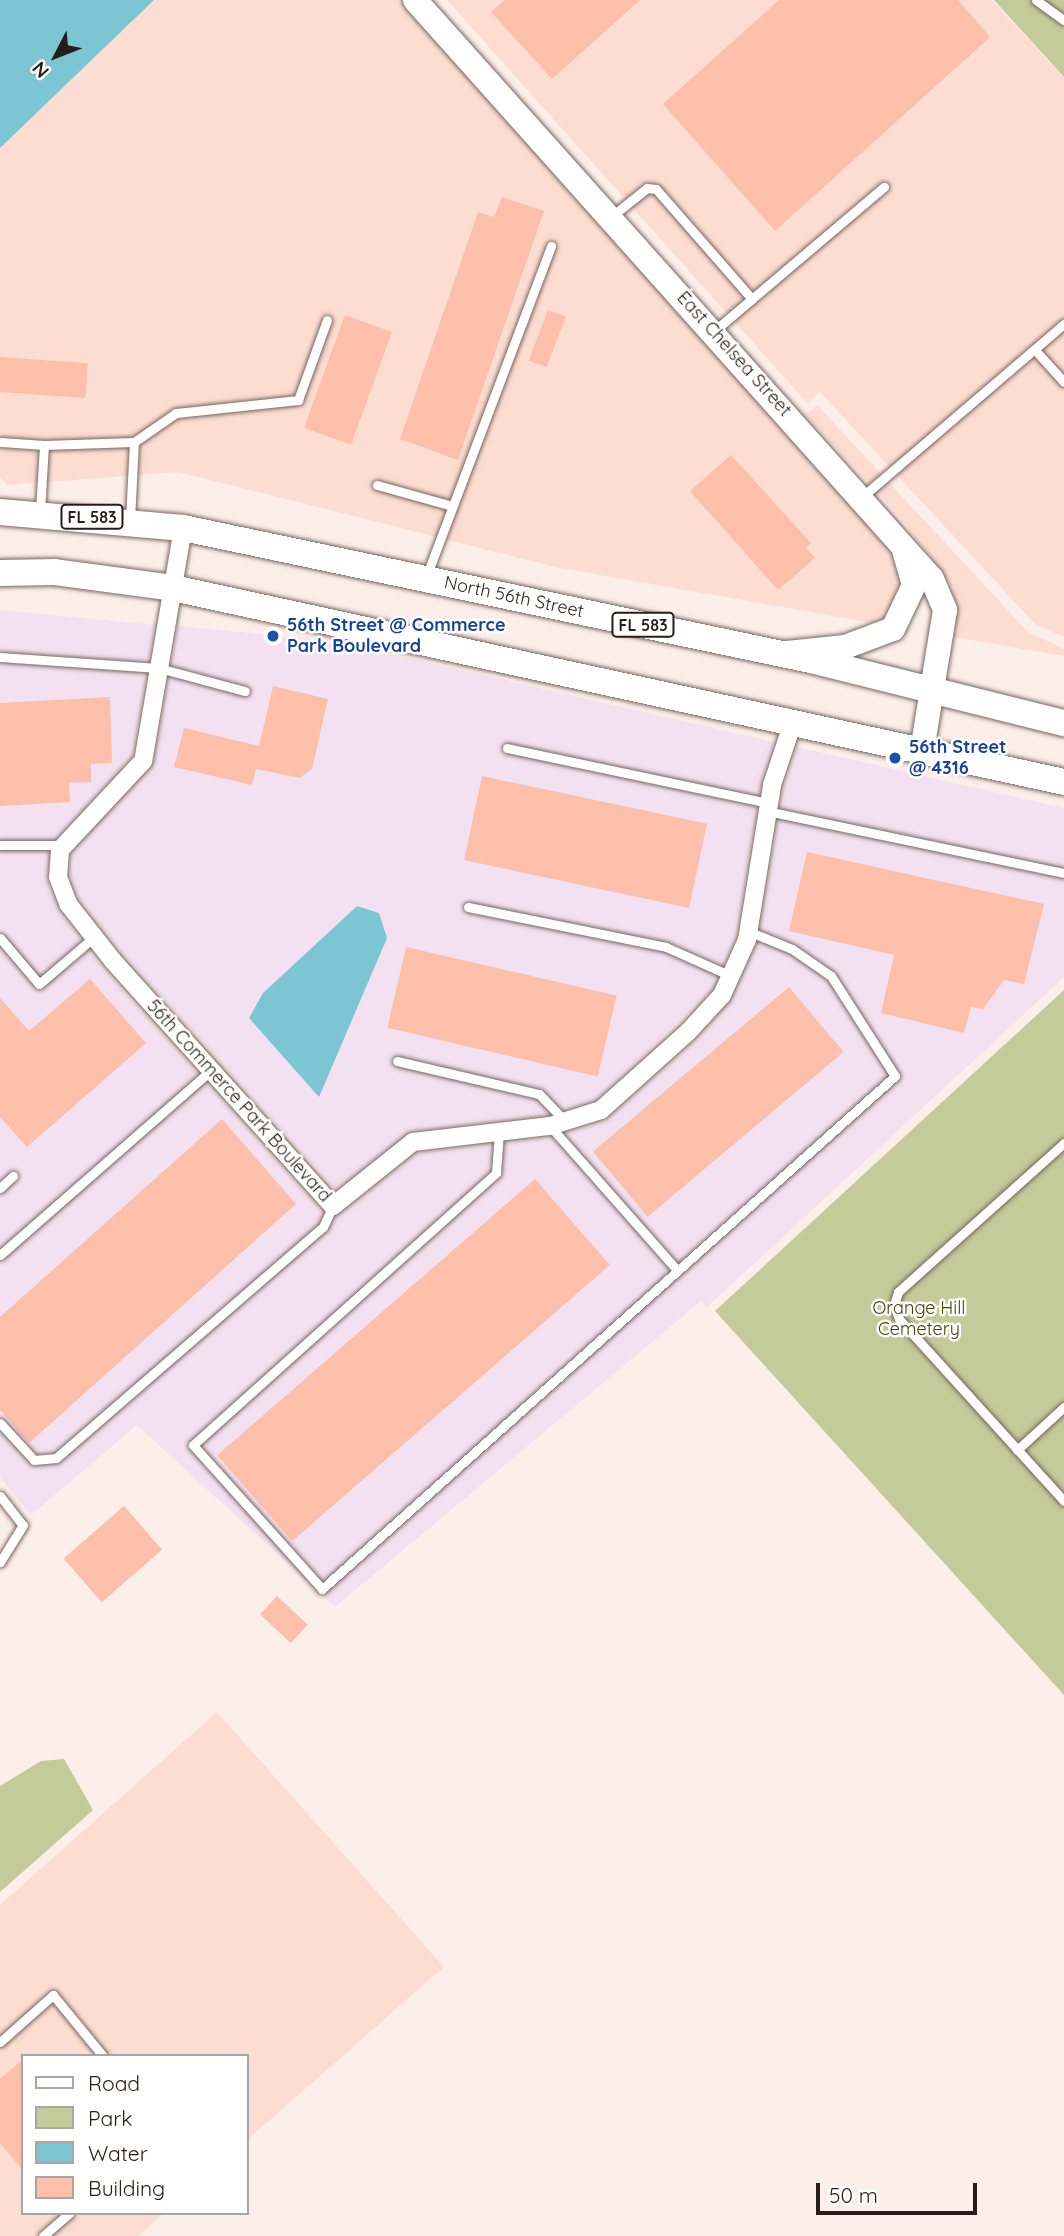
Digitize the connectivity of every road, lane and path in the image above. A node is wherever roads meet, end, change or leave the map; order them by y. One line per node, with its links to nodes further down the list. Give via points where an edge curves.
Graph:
1 (415, 0): 5 (street, East Chelsea Street)
2 (1036, 0): 3 (lane)
3 (1064, 20)
4 (884, 187): 7 (lane)
5 (611, 217): 7 (lane, via 647,188 656,189); 10 (street, East Chelsea Street)
6 (551, 246): 18 (lane)
7 (752, 299): 10 (lane)
8 (327, 320): 14 (lane, via 298,400 176,412)
9 (1064, 324): 11 (lane)
10 (714, 331): 17 (street, East Chelsea Street)
11 (1035, 349): 12 (lane); 17 (lane)
12 (1064, 382)
13 (1, 442): 15 (lane)
14 (134, 442): 15 (lane); 21 (lane)
15 (44, 445): 20 (lane)
16 (377, 485): 18 (lane)
17 (863, 496): 23 (street, East Chelsea Street)
18 (452, 506): 25 (lane)
19 (0, 512): 20 (main road, North 56th Street / FL 583)
20 (40, 513): 21 (main road, North 56th Street / FL 583)
21 (130, 522): 22 (main road, North 56th Street / FL 583)
22 (183, 527): 25 (main road, North 56th Street / FL 583); 26 (street)
23 (896, 535): 27 (street, via 914,585 893,629 845,647); 31 (street, East Chelsea Street, via 942,596)
24 (0, 573): 26 (main road, via 55,572)
25 (426, 579): 27 (main road, North 56th Street / FL 583)
26 (173, 588): 29 (street); 32 (main road)
27 (780, 653): 31 (main road, North 56th Street / FL 583)
28 (0, 657): 29 (lane)
29 (159, 668): 30 (lane); 39 (street, via 143,761)
30 (245, 691)
31 (935, 691): 33 (main road, North 56th Street / FL 583); 35 (street, East Chelsea Street)
32 (793, 722): 35 (main road); 37 (street, 56th Commerce Park Boulevard)
33 (1064, 723)
34 (507, 748): 37 (lane)
35 (922, 751): 36 (main road)
36 (1064, 782)
37 (768, 807): 40 (lane); 42 (street, 56th Commerce Park Boulevard)
38 (0, 845): 39 (lane)
39 (65, 845): 43 (street, 56th Commerce Park Boulevard, via 58,877 69,905)
40 (1064, 873)
41 (468, 907): 45 (lane, via 666,947)
42 (748, 931): 45 (street, 56th Commerce Park Boulevard); 55 (lane, via 792,949 831,975 895,1076)
43 (94, 937): 44 (lane, via 39,984); 47 (street, 56th Commerce Park Boulevard)
44 (0, 938)
45 (731, 975): 48 (street, 56th Commerce Park Boulevard, via 688,1032 601,1110)
46 (397, 1061): 48 (lane, via 540,1094)
47 (211, 1070): 53 (street, 56th Commerce Park Boulevard); 54 (lane)
48 (558, 1124): 49 (street, 56th Commerce Park Boulevard); 55 (lane)
49 (499, 1132): 53 (street, 56th Commerce Park Boulevard, via 413,1142); 55 (lane, via 496,1173 193,1445 322,1589)
50 (1064, 1143): 58 (lane, via 898,1292 894,1305 899,1319)
51 (13, 1176): 52 (lane)
52 (0, 1188)
53 (333, 1206): 57 (lane, via 323,1227 56,1458 34,1460)
54 (0, 1255)
55 (676, 1269)
56 (1064, 1407): 58 (lane)
57 (0, 1423)
58 (1017, 1450): 60 (lane)
59 (0, 1496): 61 (lane, via 23,1525)
60 (1064, 1501)
61 (0, 1562)
62 (0, 2042): 63 (lane, via 53,1995)
63 (101, 2054)
64 (67, 2215): 65 (lane)
65 (43, 2236)

